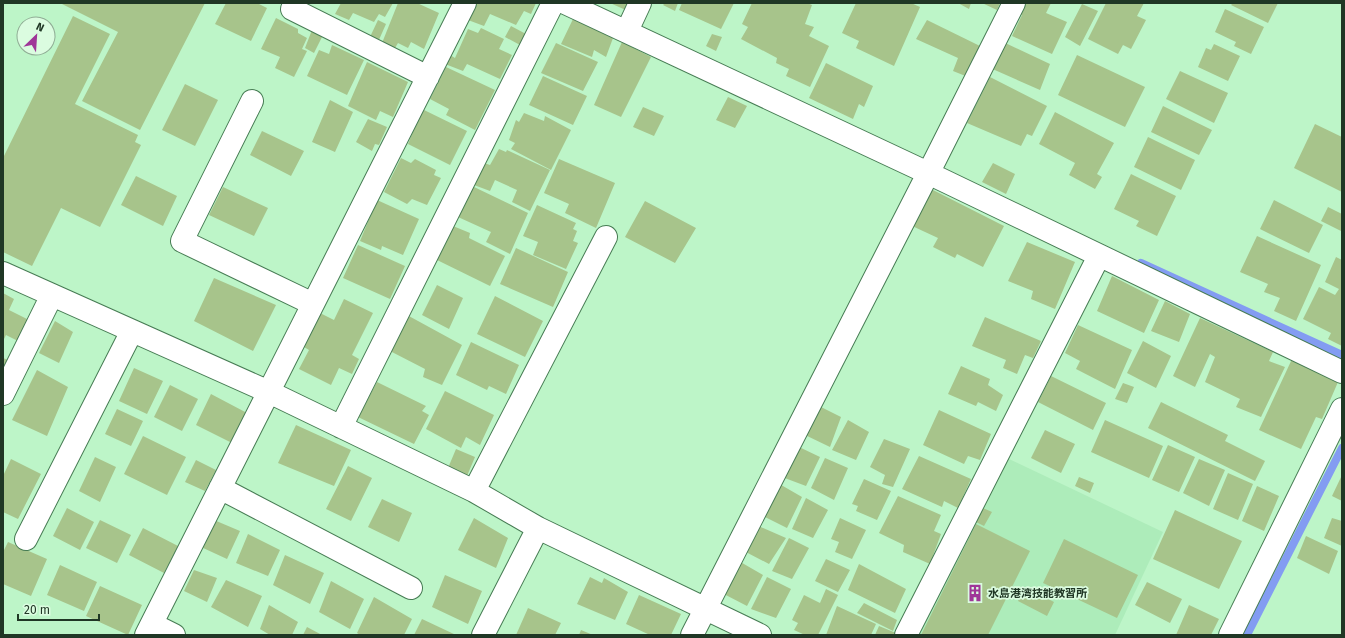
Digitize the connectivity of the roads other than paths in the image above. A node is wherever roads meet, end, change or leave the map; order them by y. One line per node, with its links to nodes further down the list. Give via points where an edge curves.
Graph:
1 (465, 3): 7 (street)
2 (553, 3): 20 (street)
3 (565, 3): 6 (street)
4 (1014, 3): 9 (street)
5 (292, 9): 7 (street)
6 (633, 19): 9 (street)
7 (428, 77): 14 (street)
8 (252, 101): 14 (street, via 182,241)
9 (932, 166): 11 (street); 26 (street)
10 (606, 237): 22 (street)
11 (1098, 256): 16 (street); 32 (street)
12 (3, 274): 13 (street)
13 (52, 295): 15 (street); 18 (street)
14 (314, 304): 17 (street)
15 (132, 331): 17 (street); 24 (street)
16 (1342, 372)
17 (269, 392): 20 (street); 21 (street)
18 (3, 394)
19 (1342, 409): 33 (street)
20 (341, 427): 22 (street)
21 (220, 488): 25 (street); 27 (street)
22 (474, 491): 23 (street)
23 (538, 528): 26 (street); 29 (street)
24 (26, 539)
25 (411, 588)
26 (706, 609): 30 (street); 31 (street)
27 (149, 629): 28 (street)
28 (174, 635)
29 (483, 635)
30 (692, 635)
31 (760, 635)
32 (906, 635)
33 (1230, 635)

